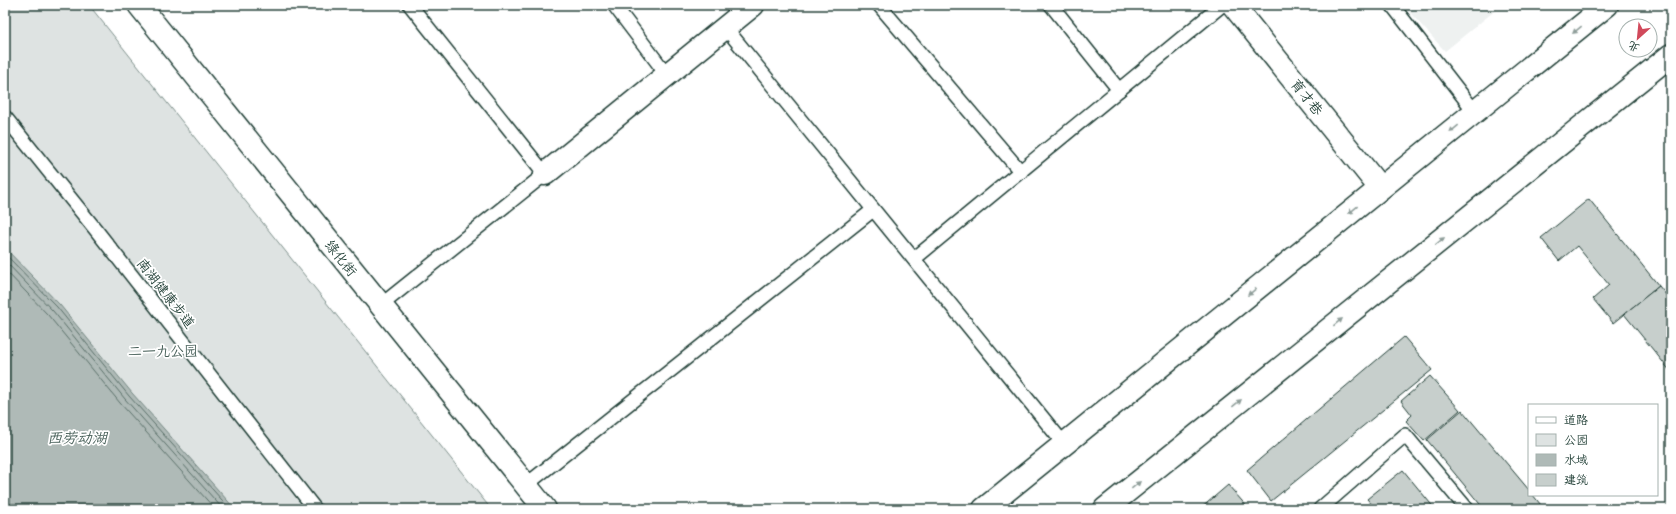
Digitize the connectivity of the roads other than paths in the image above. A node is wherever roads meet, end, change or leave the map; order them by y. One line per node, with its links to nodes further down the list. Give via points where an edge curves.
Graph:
1 (139, 5): 22 (main road, 绿化街)
2 (410, 5): 18 (lane)
3 (614, 5): 13 (lane)
4 (753, 5): 11 (main road)
5 (879, 5): 17 (lane)
6 (1051, 5): 14 (lane)
7 (1222, 5): 14 (lane)
8 (1233, 5): 19 (main road, 育才巷)
9 (1392, 5): 15 (lane)
10 (1607, 5): 15 (main road, one-way to 15)
11 (725, 28): 13 (main road); 20 (lane)
12 (1671, 55): 28 (main road, one-way to 12)
13 (667, 75): 18 (main road)
14 (1119, 90): 17 (lane)
15 (1475, 112): 19 (main road, one-way to 19)
16 (5, 117): 25 (lane, 南湖健康步道)
17 (1021, 172): 21 (lane)
18 (545, 174): 22 (lane)
19 (1380, 188): 23 (main road, one-way to 23)
20 (873, 210): 21 (lane); 24 (lane)
21 (914, 259): 23 (lane)
22 (380, 306): 24 (main road, 绿化街)
23 (1064, 444): 27 (main road)
24 (526, 485): 26 (main road, 绿化街)
25 (316, 509)
26 (545, 509)
27 (984, 509)
28 (1105, 509)
29 (1320, 509): 30 (lane, via 1404,434)
30 (1467, 509)

